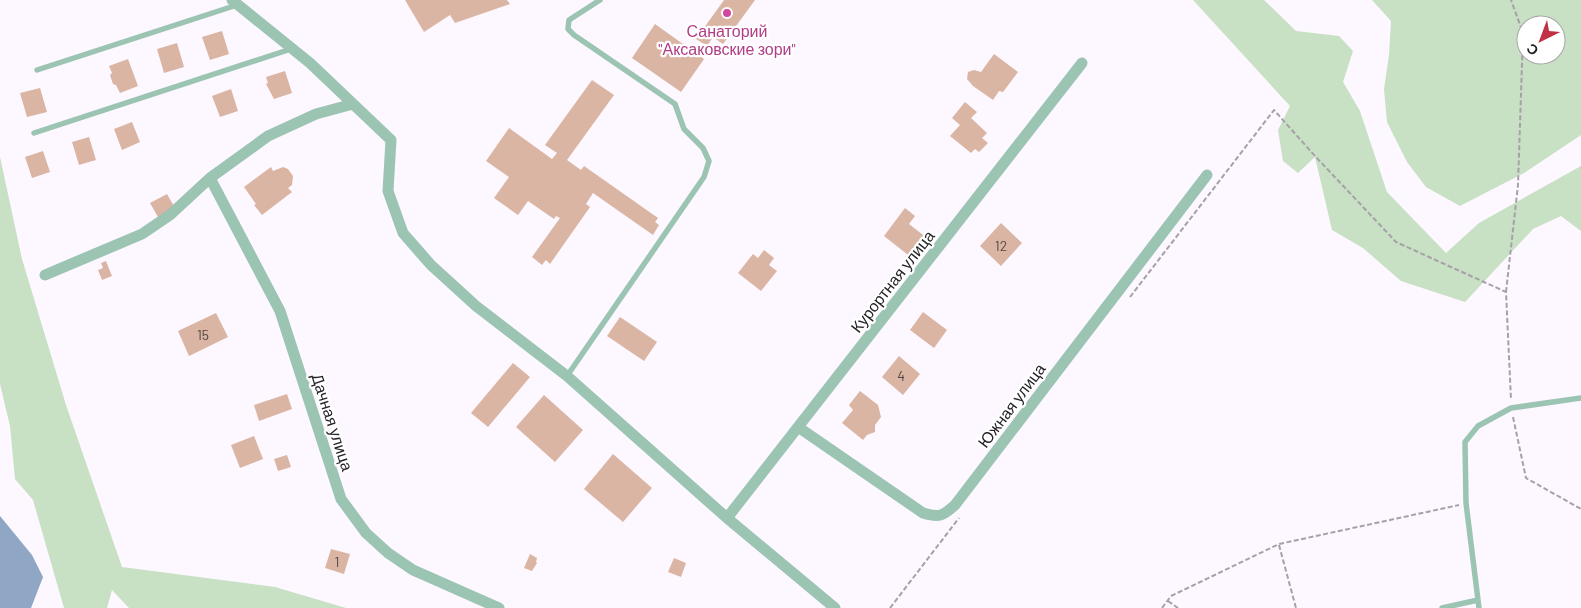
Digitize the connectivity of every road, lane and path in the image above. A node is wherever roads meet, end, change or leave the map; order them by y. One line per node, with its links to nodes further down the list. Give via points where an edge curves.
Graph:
1 (600, 0): 14 (lane, via 569,20 568,28 675,104 684,130 703,148 709,161 704,176)
2 (1511, 0): 12 (path, via 1523,33 1518,185)
3 (235, 2): 4 (street); 6 (lane)
4 (293, 49): 7 (street); 8 (lane)
5 (1082, 63): 17 (street, Курортная улица)
6 (37, 70)
7 (353, 104): 10 (street, via 316,114 268,136); 14 (street, via 391,140 388,191 403,232 431,265 476,306)
8 (34, 133)
9 (1207, 175): 17 (street, Южная улица, via 945,514 935,517 923,513)
10 (210, 178): 11 (street, via 170,215 142,234); 25 (street, Дачная улица, via 280,311 340,499 366,533 388,554 413,570)
11 (45, 275)
12 (1506, 292): 13 (path, via 1396,242 1274,110); 16 (path)
13 (1128, 299)
14 (567, 376): 21 (street)
15 (1581, 398): 16 (lane)
16 (1511, 408): 18 (lane, via 1478,426 1465,442); 19 (path, via 1526,478)
17 (798, 427): 21 (street, Курортная улица)
18 (1466, 503): 22 (path); 23 (lane)
19 (1581, 509)
20 (963, 513): 27 (path)
21 (727, 518): 26 (street)
22 (1278, 544): 24 (path, via 1171,596); 30 (path)
23 (1478, 600): 31 (lane); 32 (lane)
24 (1167, 601): 28 (path); 29 (path)
25 (499, 608)
26 (835, 608)
27 (890, 608)
28 (1162, 608)
29 (1178, 608)
30 (1296, 608)
31 (1442, 608)
32 (1479, 608)

